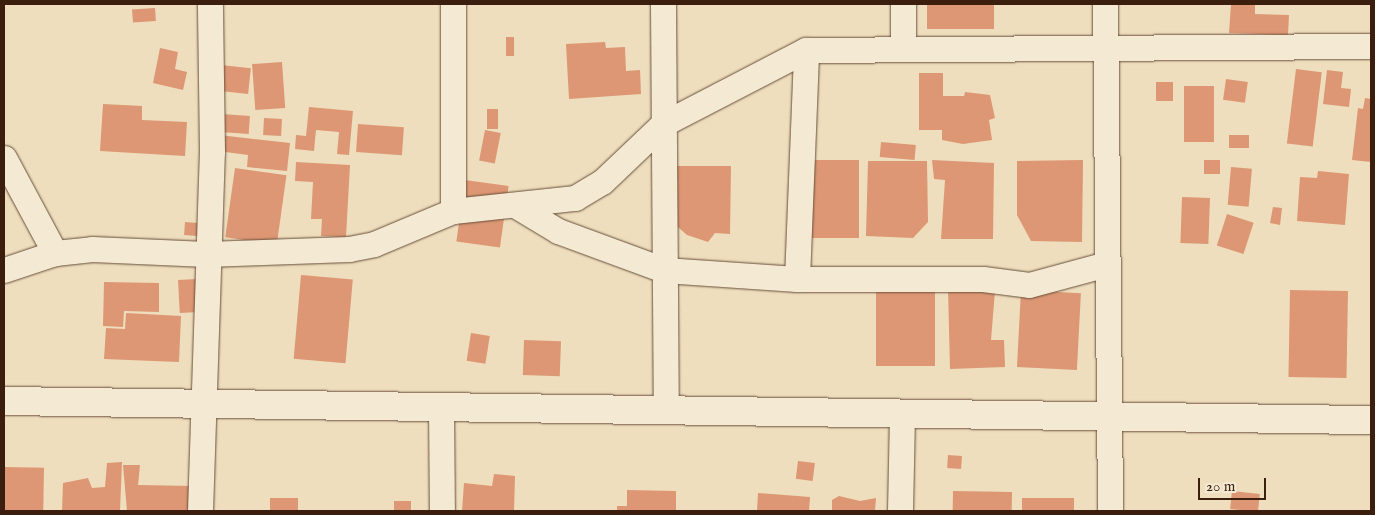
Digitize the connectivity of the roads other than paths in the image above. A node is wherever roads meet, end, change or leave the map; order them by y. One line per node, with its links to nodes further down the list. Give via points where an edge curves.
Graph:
1 (210, 4): 15 (street, via 212,152)
2 (453, 4): 13 (street)
3 (663, 4): 10 (street)
4 (903, 4): 7 (street)
5 (1105, 4): 8 (street)
6 (1371, 46): 8 (street)
7 (903, 48): 8 (street); 9 (street)
8 (1104, 49): 16 (street)
9 (806, 50): 10 (street); 19 (street)
10 (663, 124): 12 (street, via 621,166 575,198); 18 (street)
11 (4, 158): 14 (street)
12 (516, 206): 13 (street); 18 (street, via 558,231)
13 (453, 211): 15 (street, via 374,244 349,249)
14 (56, 253): 15 (street, via 92,249); 17 (street)
15 (206, 254): 21 (street)
16 (1107, 264): 19 (street, via 1029,285 913,277); 25 (street)
17 (4, 270)
18 (664, 270): 19 (street); 23 (street)
19 (797, 279)
20 (4, 401): 21 (street)
21 (203, 403): 22 (street); 27 (street)
22 (440, 406): 23 (street); 28 (street)
23 (666, 410): 24 (street)
24 (902, 414): 25 (street); 29 (street)
25 (1112, 418): 26 (street); 30 (street)
26 (1371, 420)
27 (200, 511)
28 (442, 511)
29 (900, 511)
30 (1110, 511)

